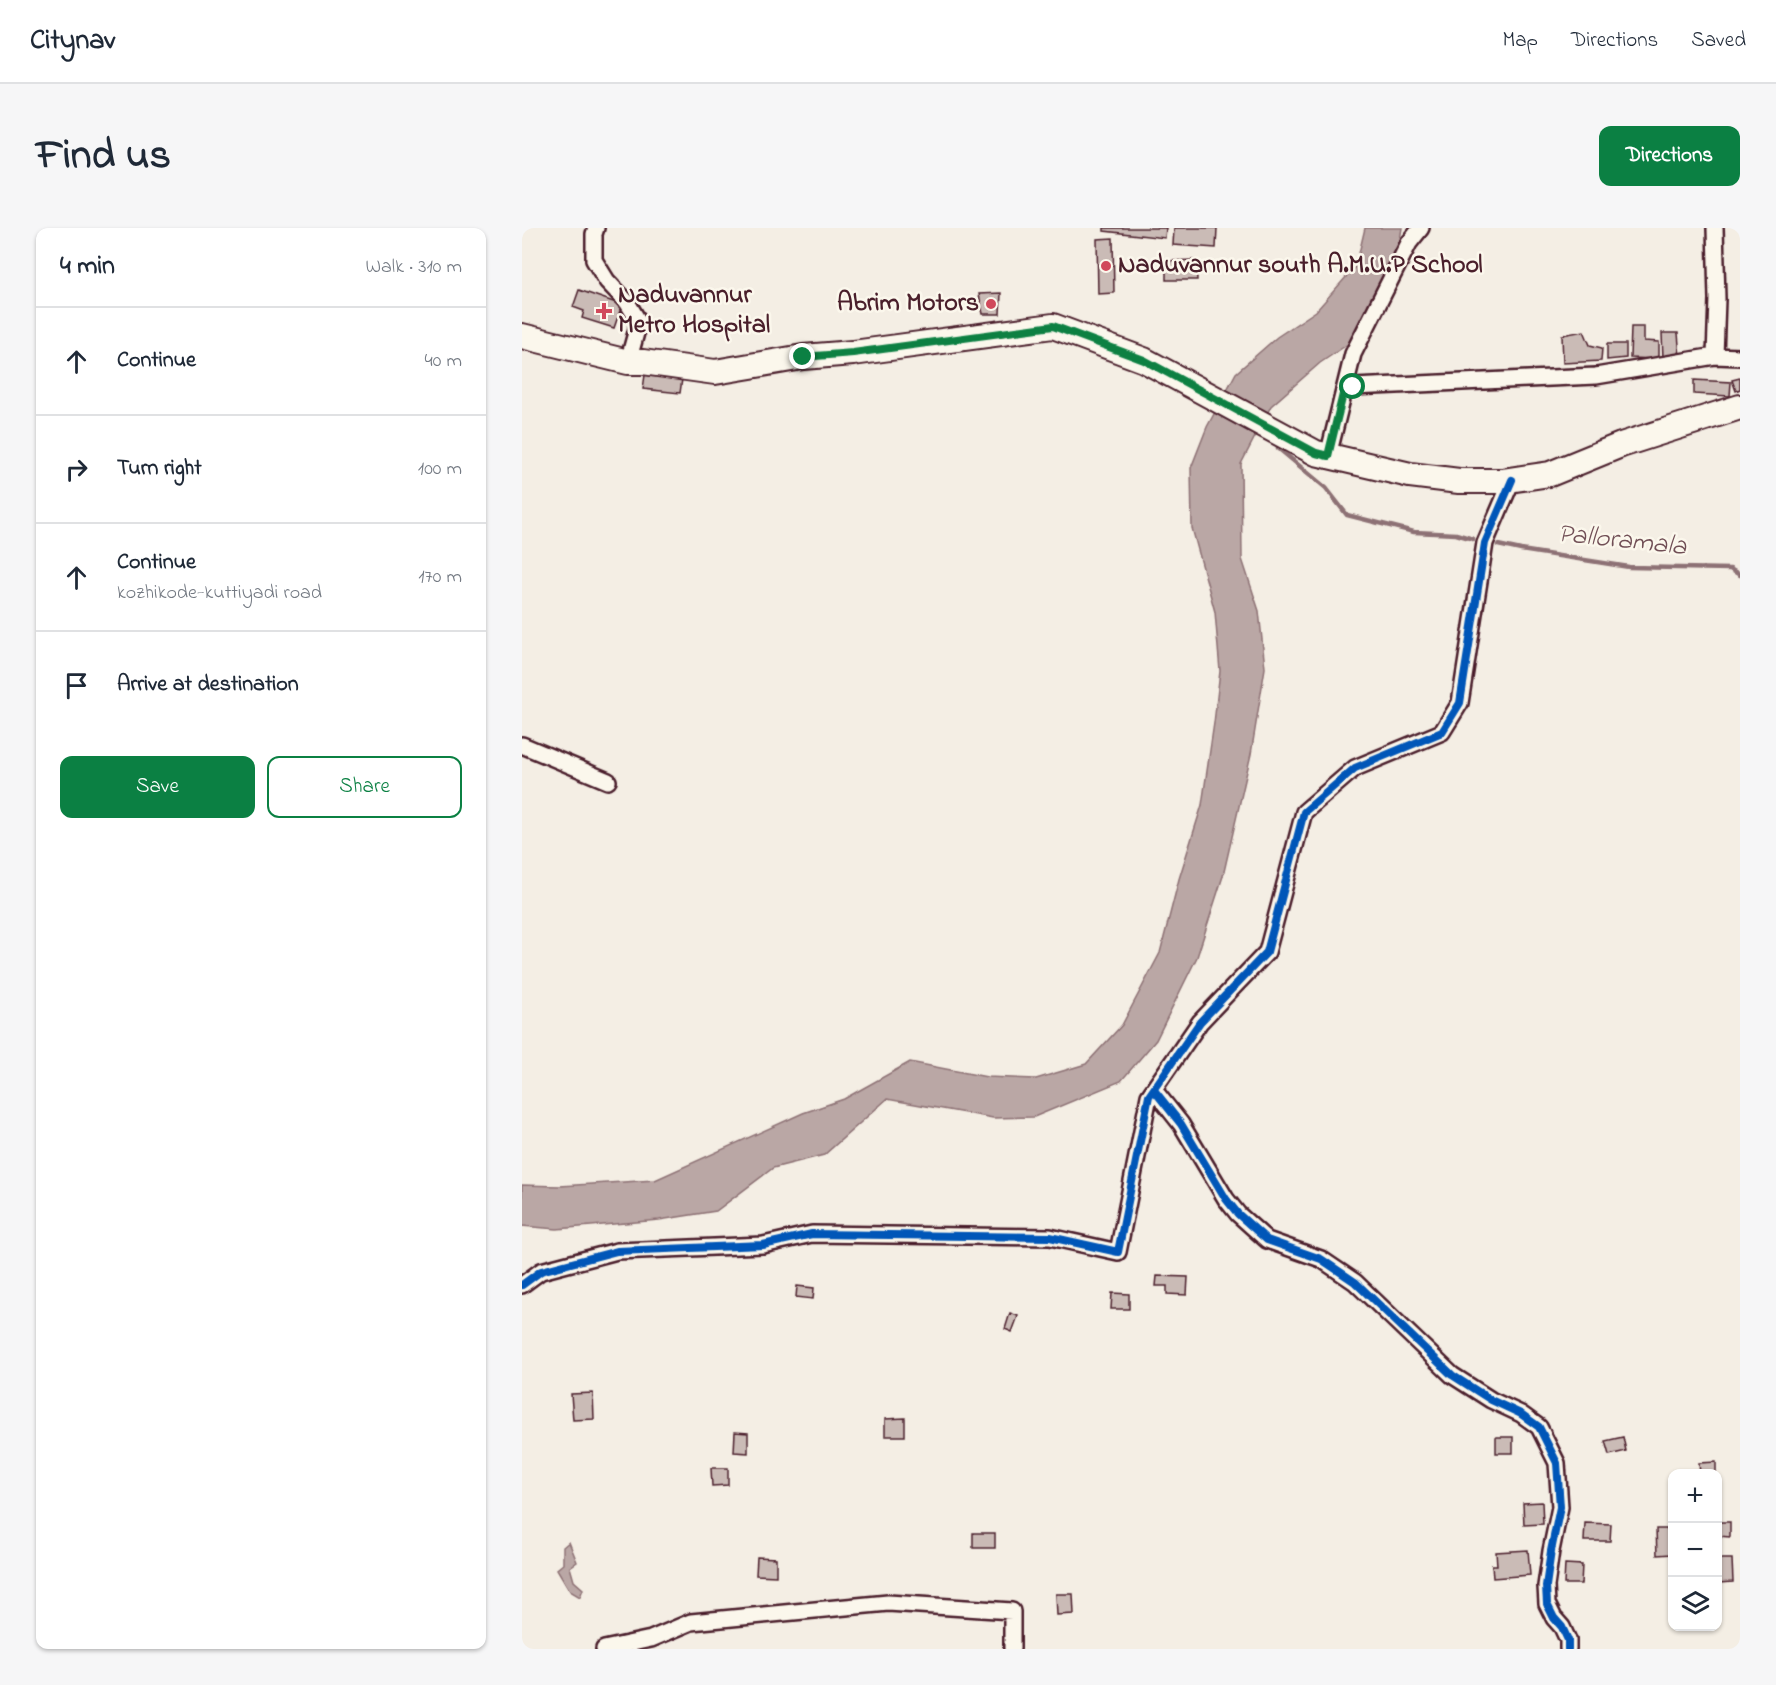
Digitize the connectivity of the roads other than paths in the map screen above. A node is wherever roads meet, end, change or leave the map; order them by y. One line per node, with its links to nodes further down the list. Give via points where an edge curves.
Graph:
1 (596, 228): 7 (street, via 594,261 639,322)
2 (1421, 228): 8 (street, via 1408,243 1353,354)
3 (1715, 228): 5 (street)
4 (522, 336): 7 (main road)
5 (1715, 356): 6 (street); 8 (street, via 1596,376)
6 (1740, 357)
7 (628, 362): 10 (main road, via 715,372 1053,326 1144,360)
8 (1344, 390): 10 (street)
9 (1740, 407): 11 (main road, via 1550,474)
10 (1322, 454): 11 (main road, via 1410,475 1459,481)
11 (1512, 480): 14 (street, via 1485,543 1460,703 1442,732 1355,768 1304,812 1267,952 1200,1022)
12 (522, 745): 13 (street)
13 (608, 781)
14 (1154, 1090): 15 (street, via 1149,1096 1118,1252 1050,1237 812,1234 763,1245 617,1251 541,1272); 18 (street, via 1191,1140 1226,1199 1260,1234 1321,1259 1347,1276 1452,1375 1539,1427 1557,1463 1560,1507 1546,1586 1547,1604 1568,1640)
15 (522, 1285)
16 (604, 1649): 17 (street, via 651,1639 692,1622 888,1602 1012,1611)
17 (1012, 1649)
18 (1568, 1649)

